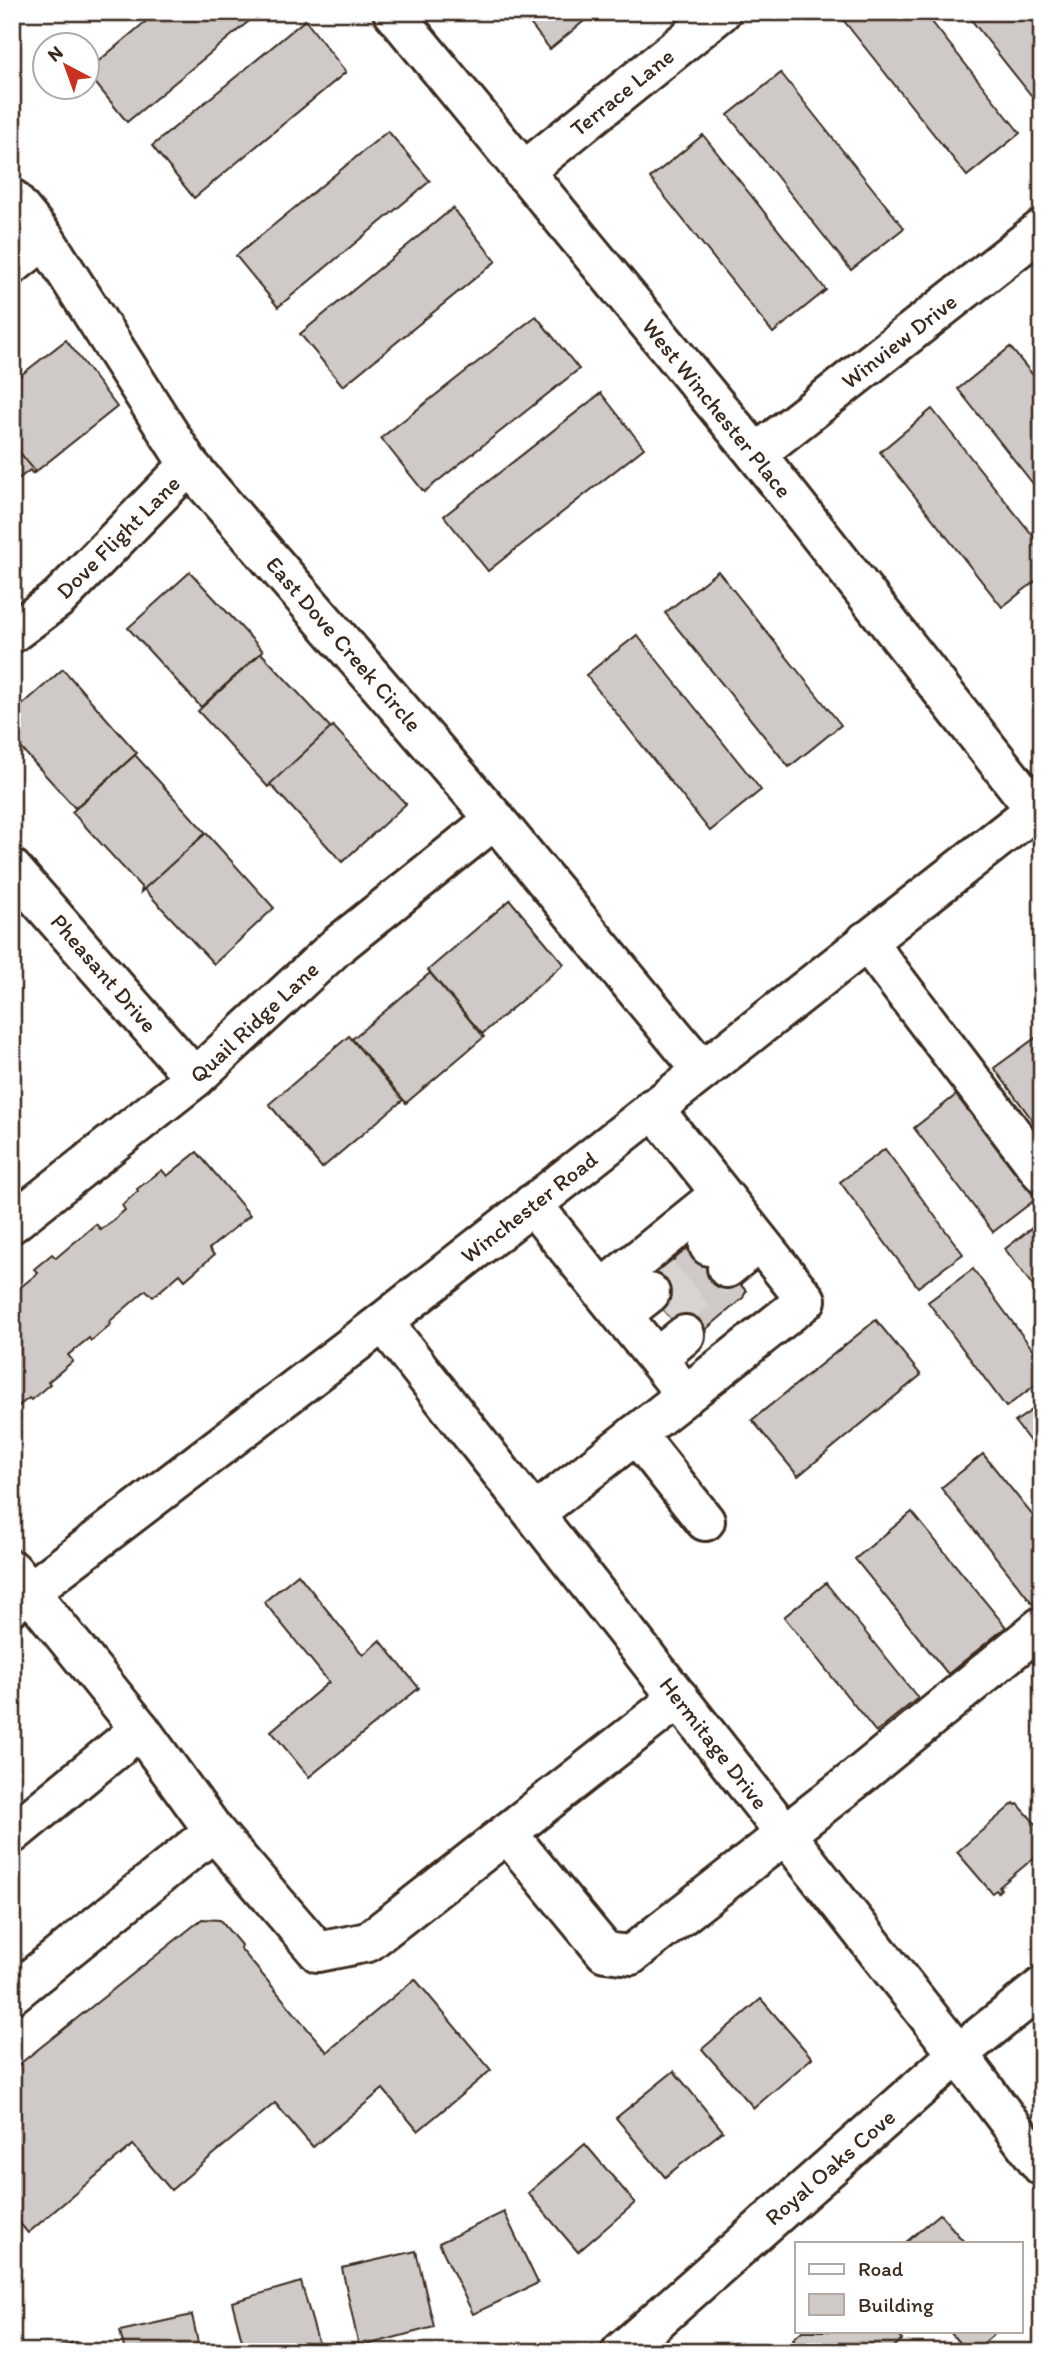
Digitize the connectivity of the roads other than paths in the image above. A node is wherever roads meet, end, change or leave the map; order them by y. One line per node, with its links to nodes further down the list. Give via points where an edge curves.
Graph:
1 (394, 12): 3 (street, West Winchester Place)
2 (721, 12): 3 (street, Terrace Lane)
3 (523, 172): 8 (street, West Winchester Place)
4 (12, 199): 6 (street, East Dove Creek Circle)
5 (1042, 229): 8 (street, Winview Drive)
6 (45, 239): 7 (street); 9 (street, East Dove Creek Circle)
7 (12, 265)
8 (756, 454): 11 (street, West Winchester Place)
9 (189, 465): 10 (street, Dove Flight Lane, via 59,598); 12 (street, East Dove Creek Circle)
10 (12, 634)
11 (1038, 806): 14 (street, Winchester Road)
12 (495, 819): 15 (street, East Dove Creek Circle); 16 (street, Quail Ridge Lane, via 337,946)
13 (12, 869): 16 (street, Pheasant Drive)
14 (866, 941): 15 (street, Winchester Road); 18 (street)
15 (702, 1070): 17 (street, Winchester Road)
16 (195, 1078): 20 (street, Quail Ridge Lane)
17 (653, 1108): 19 (street, Winchester Road); 21 (street)
18 (1042, 1173)
19 (532, 1204): 22 (street); 23 (street, Winchester Road)
20 (12, 1223)
21 (749, 1229): 21 (street, via 726,1267); 22 (street); 24 (street, via 806,1300)
22 (646, 1321): 24 (street)
23 (383, 1322): 26 (street, Hermitage Drive); 28 (street, Winchester Road)
24 (686, 1395): 25 (street)
25 (636, 1434): 26 (street); 27 (street)
26 (534, 1514): 30 (street, Hermitage Drive)
27 (705, 1521)
28 (18, 1589): 31 (street)
29 (1042, 1626): 35 (street)
30 (678, 1698): 34 (street); 35 (street, Hermitage Drive)
31 (140, 1730): 32 (street); 33 (street)
32 (214, 1831): 34 (street, via 318,1952 368,1942); 37 (street)
33 (12, 1833)
34 (507, 1833): 35 (street, via 605,1952 631,1955)
35 (786, 1834): 38 (street, Hermitage Drive)
36 (1042, 1987): 38 (street, Royal Oaks Cove)
37 (12, 1994)
38 (958, 2054): 39 (street, Hermitage Drive); 40 (street, Royal Oaks Cove)
39 (1042, 2165)
40 (621, 2352)

